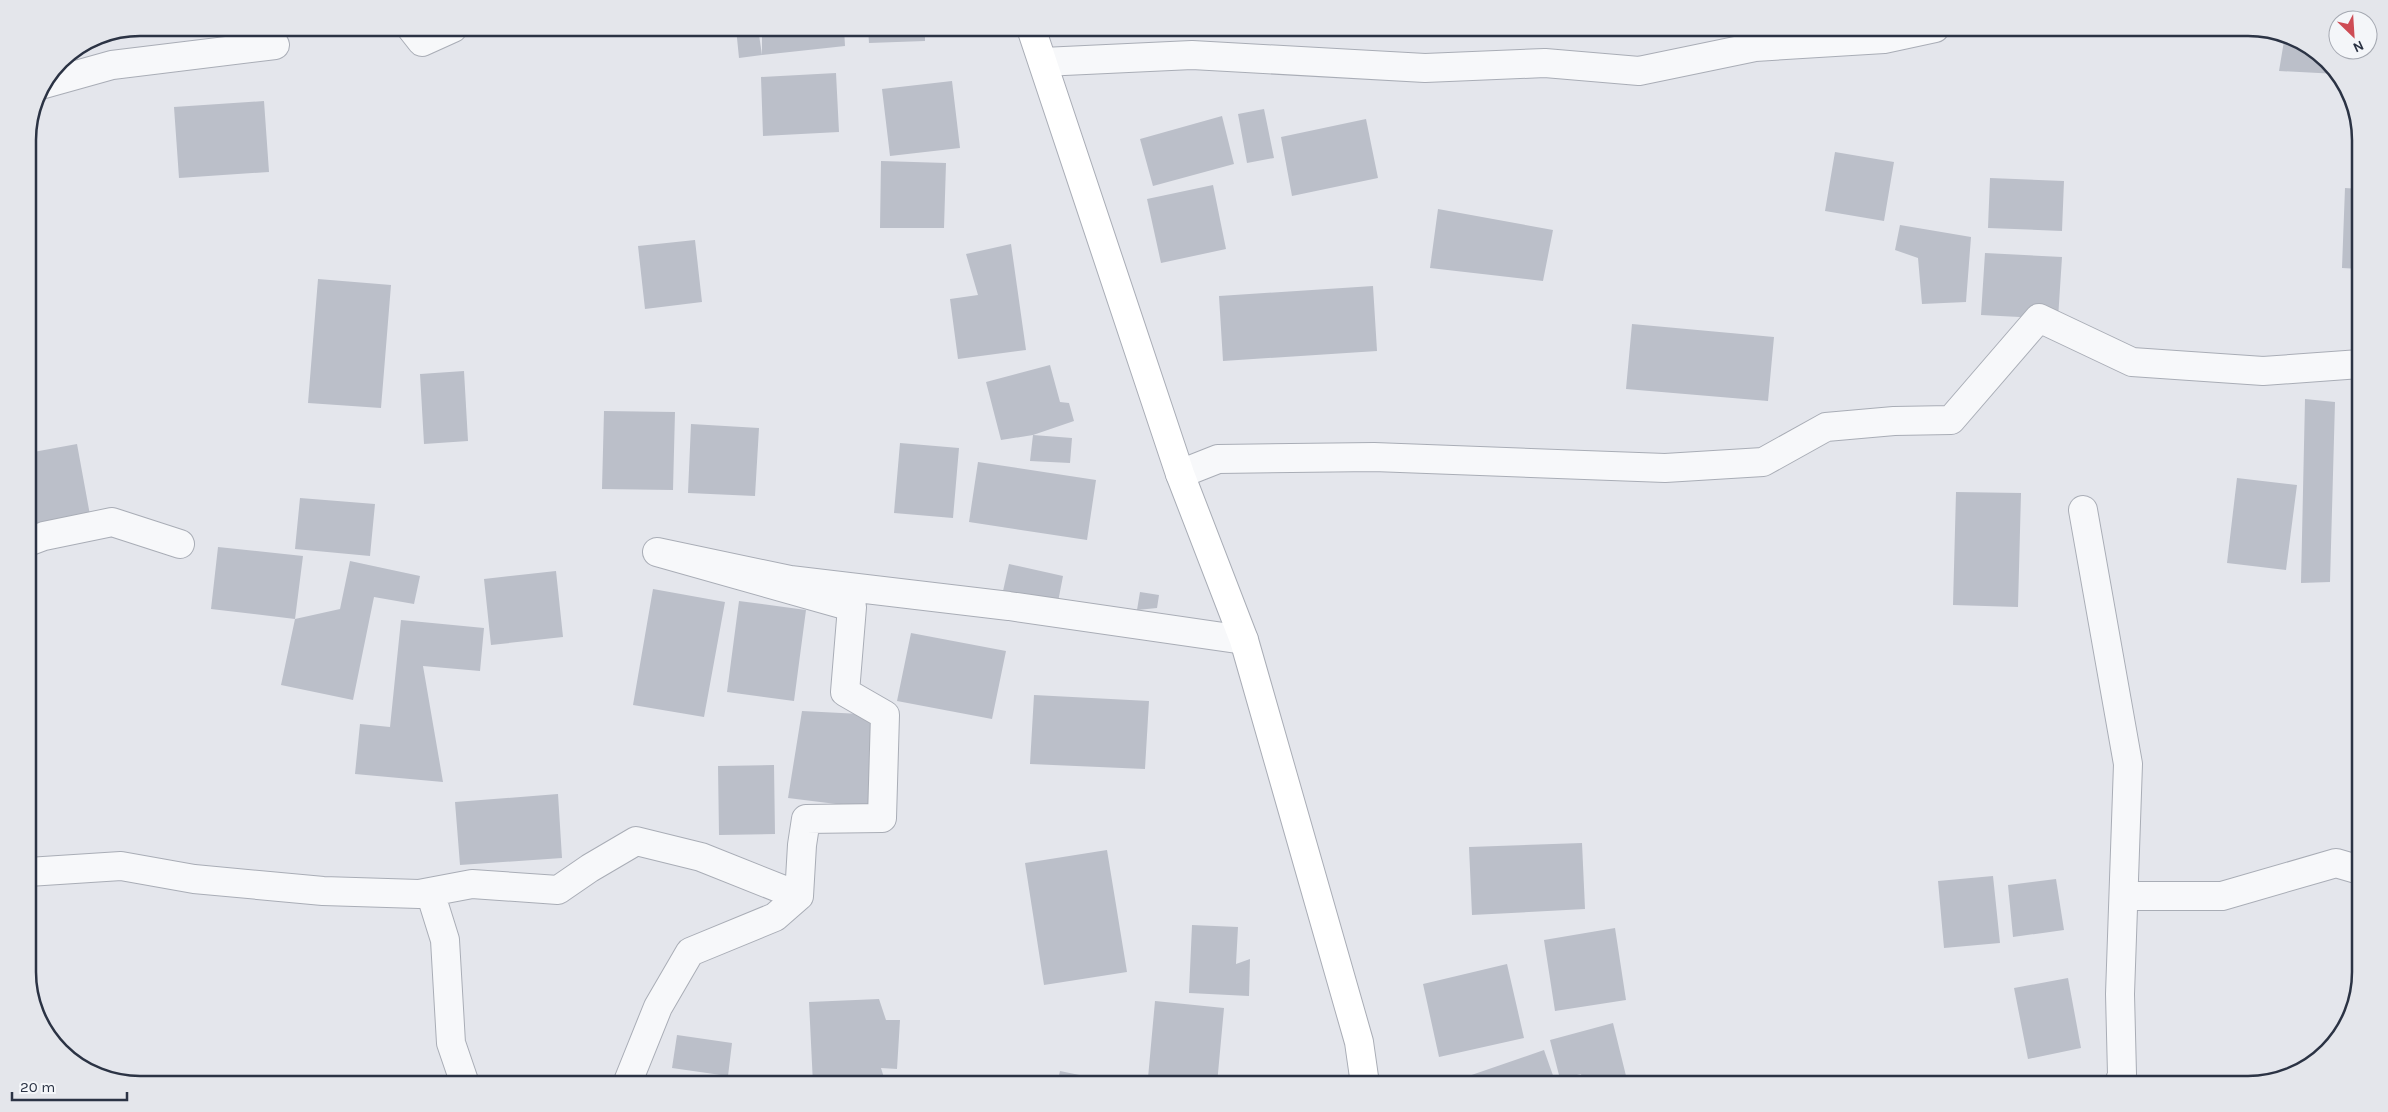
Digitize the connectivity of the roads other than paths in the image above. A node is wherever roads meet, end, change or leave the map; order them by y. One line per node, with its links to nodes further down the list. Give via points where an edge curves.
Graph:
1 (270, 36): 7 (street, via 276,45 112,66)
2 (418, 36): 3 (street, via 422,42)
3 (435, 36)
4 (1034, 36): 6 (street)
5 (1898, 36): 6 (street, via 1755,47 1639,71 1545,63 1424,68 1192,55)
6 (1043, 62): 9 (street)
7 (55, 81)
8 (2352, 365): 9 (street, via 2263,371 2132,362 2039,318 1951,420 1826,427 1763,462 1665,468 1374,457 1218,459)
9 (1180, 474): 13 (street)
10 (2084, 510): 18 (street, via 2128,764)
11 (36, 539): 12 (street, via 112,522)
12 (180, 544)
13 (1244, 640): 17 (street, via 1009,606 790,580 658,552 852,607 845,692 885,715 882,818 806,819); 21 (street, via 1359,1042)
14 (2352, 867): 18 (street, via 2336,862 2222,896)
15 (36, 871): 16 (street, via 121,866 194,879 322,891)
16 (430, 892): 17 (street, via 472,884 558,890 636,841 701,856); 19 (street, via 445,940 451,1043)
17 (799, 896): 20 (street, via 775,917 690,952 658,1007)
18 (2125, 896): 22 (street, via 2120,994)
19 (462, 1076)
20 (630, 1076)
21 (1364, 1076)
22 (2121, 1076)

